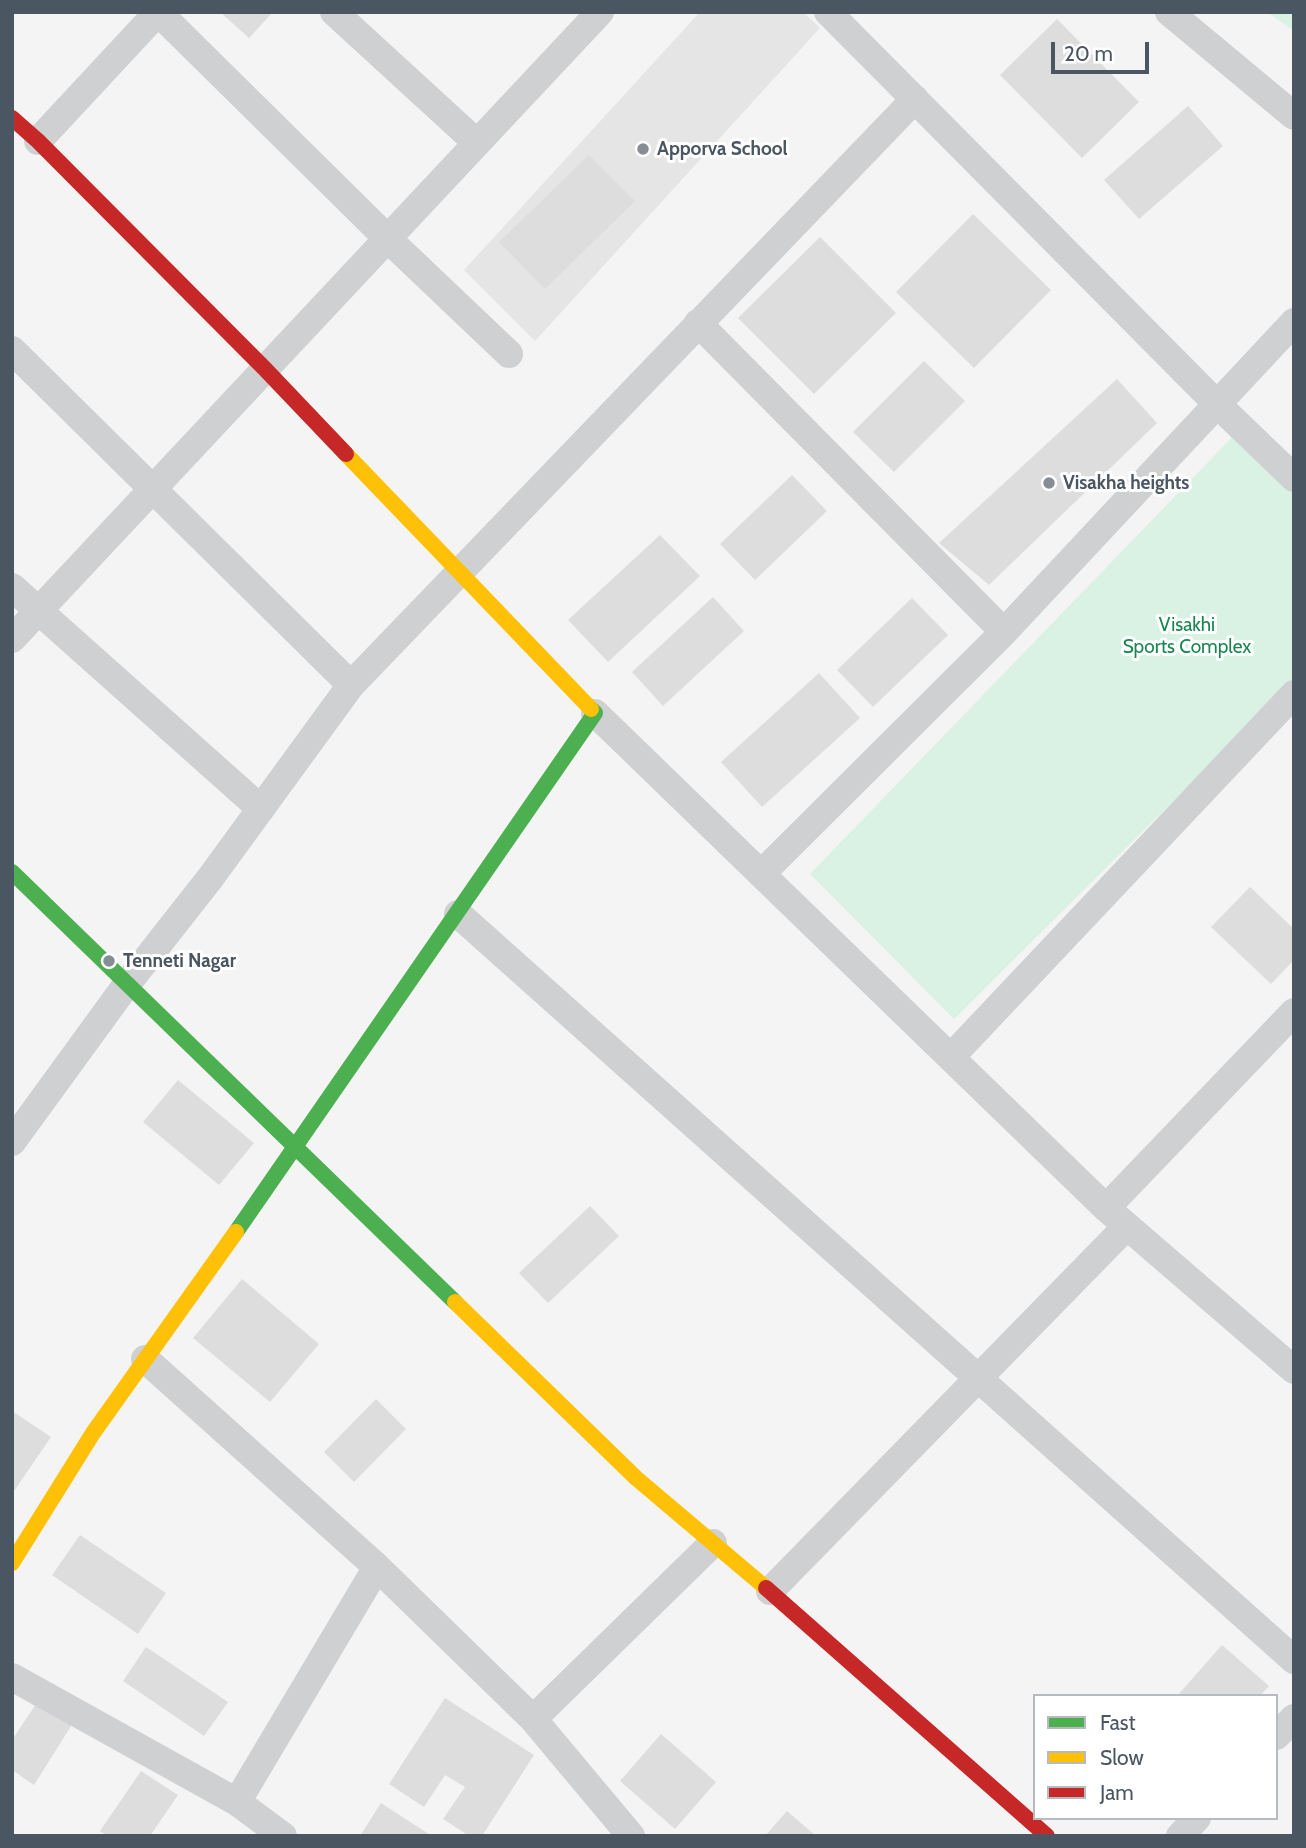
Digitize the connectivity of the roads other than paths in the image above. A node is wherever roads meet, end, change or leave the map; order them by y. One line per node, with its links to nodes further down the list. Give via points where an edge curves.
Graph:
1 (158, 12): 9 (street); 11 (street)
2 (334, 12): 10 (street)
3 (600, 12): 10 (street)
4 (828, 12): 6 (street)
5 (1170, 12): 7 (street)
6 (915, 99): 13 (street); 17 (street)
7 (1294, 116)
8 (12, 118): 9 (street)
9 (38, 141): 16 (street)
10 (477, 143): 11 (street)
11 (388, 239): 15 (street); 16 (street)
12 (1294, 322): 17 (street)
13 (698, 323): 20 (street); 23 (street)
14 (12, 350): 19 (street)
15 (509, 354)
16 (265, 369): 19 (street); 20 (street)
17 (1217, 404): 18 (street); 23 (street)
18 (1294, 478)
19 (151, 490): 22 (street); 25 (street)
20 (458, 573): 25 (street); 27 (street)
21 (12, 587): 22 (street)
22 (38, 611): 24 (street); 28 (street)
23 (1004, 632): 30 (street)
24 (12, 639)
25 (351, 685): 28 (street)
26 (1294, 694): 34 (street)
27 (595, 713): 30 (street); 31 (street)
28 (261, 809): 32 (street)
29 (12, 872): 32 (street)
30 (761, 874): 34 (street)
31 (458, 914): 36 (street); 41 (street)
32 (127, 984): 35 (street); 36 (street)
33 (1294, 1012): 37 (street)
34 (951, 1057): 37 (street)
35 (12, 1142)
36 (296, 1148): 39 (street); 42 (street, via 636,1478)
37 (1106, 1208): 38 (street)
38 (1127, 1226): 40 (street); 41 (street)
39 (145, 1359): 43 (street); 44 (street)
40 (1292, 1367)
41 (978, 1378): 45 (street); 46 (street)
42 (713, 1543): 45 (street); 49 (street)
43 (12, 1563)
44 (377, 1567): 49 (street); 51 (street)
45 (770, 1591): 55 (street)
46 (1294, 1660)
47 (12, 1677): 51 (street)
48 (1294, 1718): 50 (street)
49 (533, 1719): 54 (street)
50 (1278, 1734)
51 (237, 1802): 53 (street)
52 (1195, 1820): 56 (street)
53 (283, 1836)
54 (631, 1836)
55 (1047, 1836)
56 (1180, 1836)

